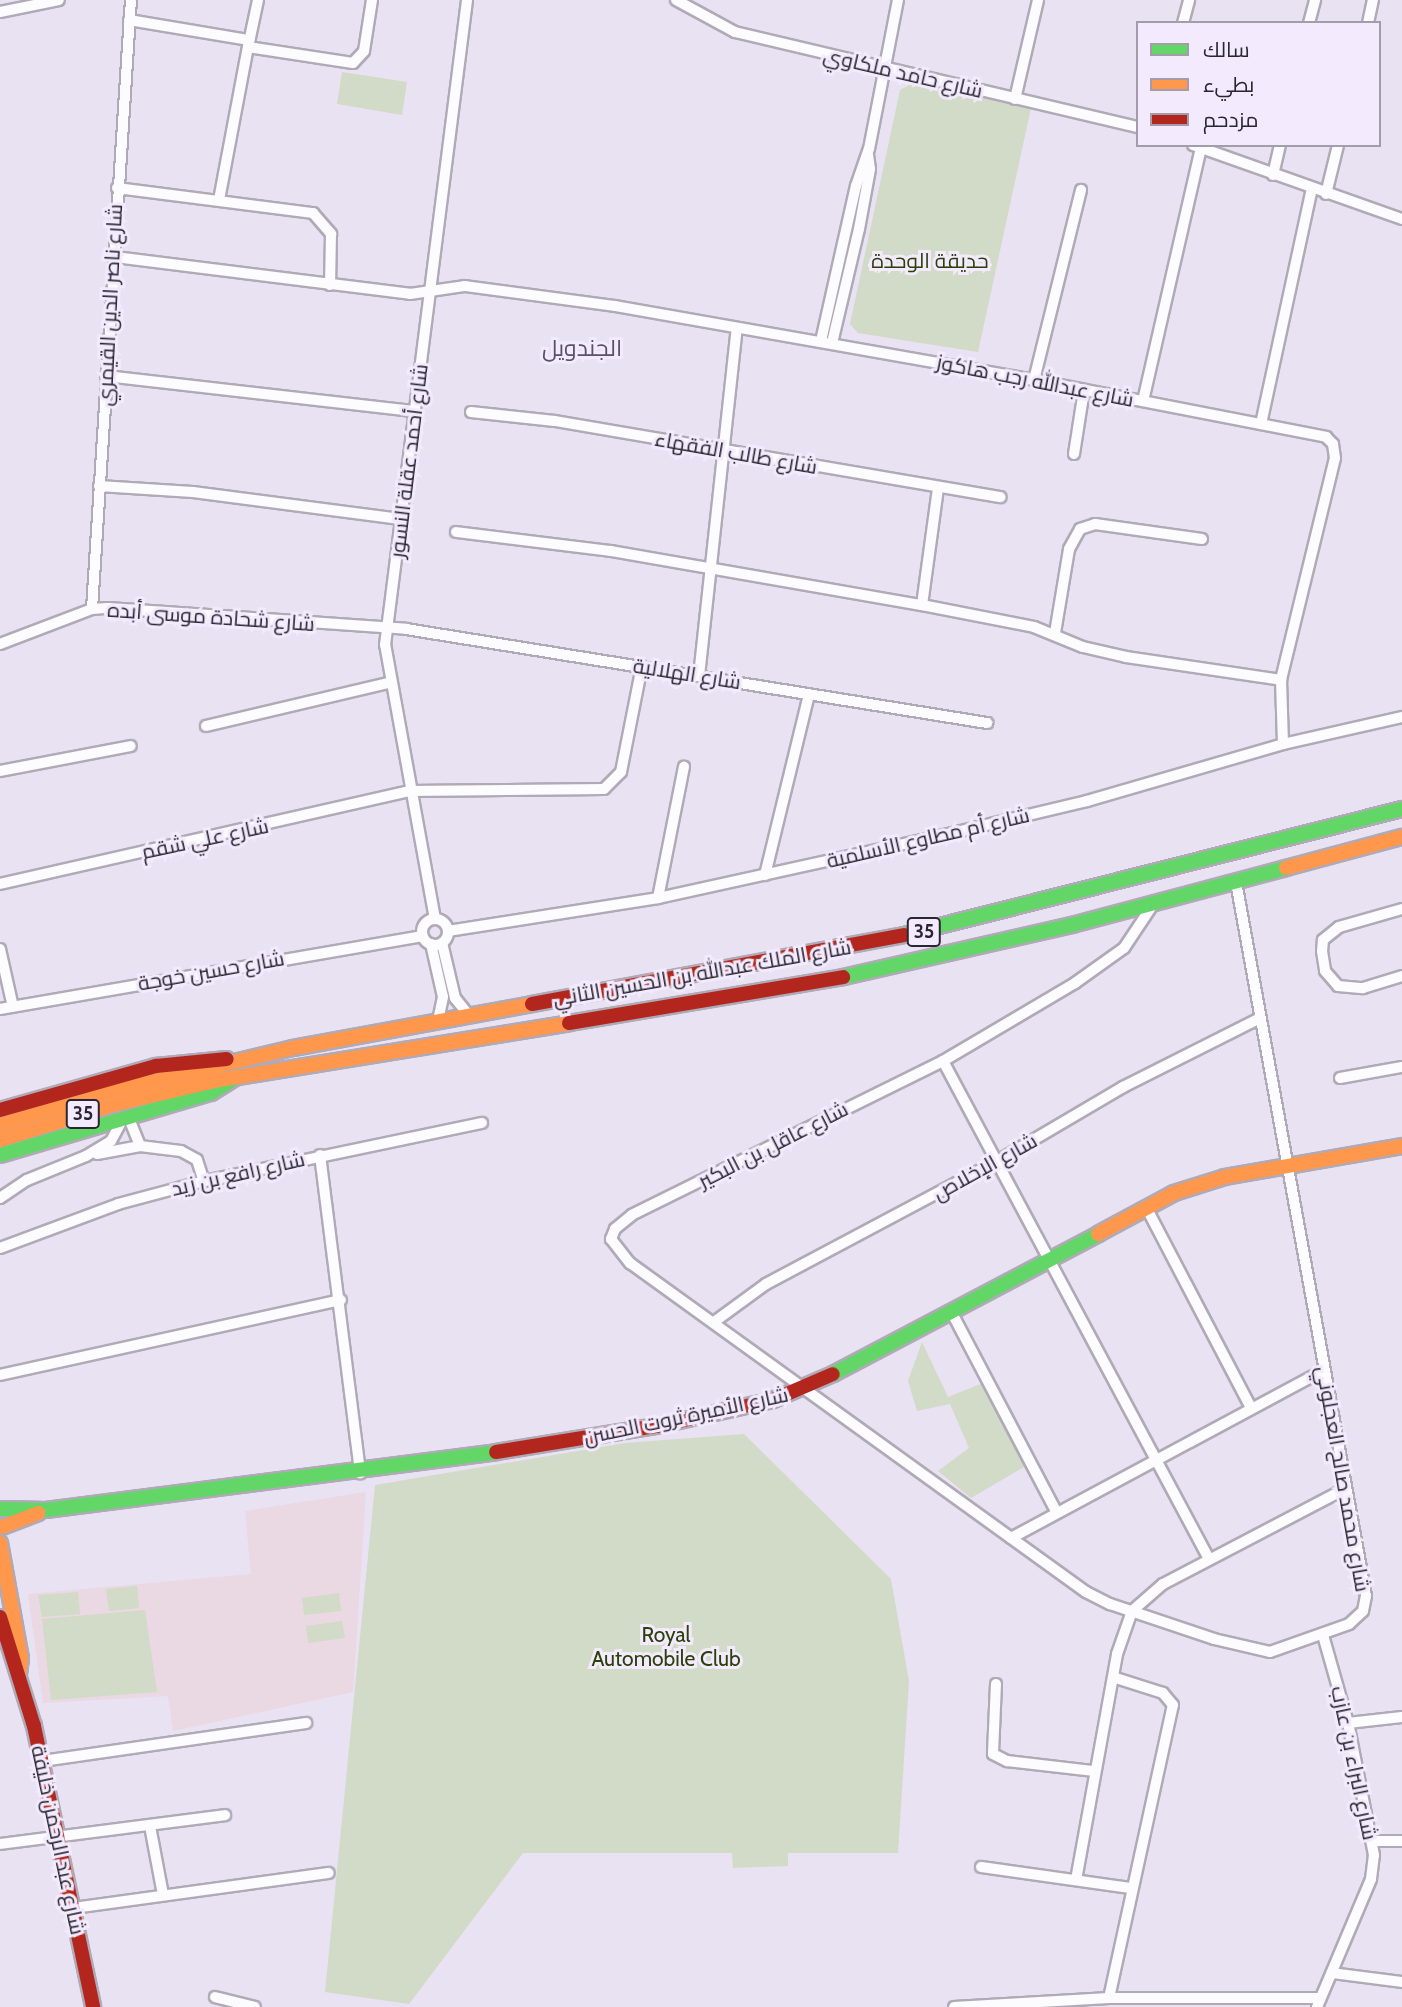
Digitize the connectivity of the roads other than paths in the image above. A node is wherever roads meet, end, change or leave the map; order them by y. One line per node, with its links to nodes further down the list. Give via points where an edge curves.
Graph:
1 (59, 0): 12 (street)
2 (131, 0): 13 (street, شارع ناصر الدين القيمري)
3 (258, 0): 17 (street)
4 (372, 0): 17 (street, via 364,51 356,62)
5 (467, 0): 33 (street, شارع أحمد عقلة النسور)
6 (676, 0): 18 (street, شارع حامد ملكاوي, via 736,32)
7 (898, 0): 18 (street)
8 (1038, 0): 19 (street)
9 (1189, 0): 14 (street)
10 (1315, 0): 15 (street)
11 (1373, 0): 16 (street)
12 (0, 12)
13 (128, 20): 17 (street); 25 (street, شارع ناصر الدين القيمري)
14 (1184, 21)
15 (1310, 21)
16 (1368, 21)
17 (248, 44): 29 (street)
18 (885, 69): 19 (street, شارع حامد ملكاوي); 35 (street, via 859,229)
19 (1015, 99): 20 (street, شارع حامد ملكاوي)
20 (1136, 127)
21 (1197, 147): 24 (street); 39 (street)
22 (1280, 147): 24 (street)
23 (1338, 147): 28 (street)
24 (1273, 175): 26 (street)
25 (117, 188): 29 (street); 31 (street, شارع ناصر الدين القيمري)
26 (1312, 189): 28 (street); 42 (street)
27 (1081, 190): 37 (street)
28 (1326, 194): 30 (street)
29 (219, 200): 32 (street, via 285,206 321,218 333,246)
30 (1402, 219)
31 (115, 257): 32 (street, شارع عبدالله رجب هاكوز); 36 (street, شارع ناصر الدين القيمري)
32 (330, 285): 33 (street, شارع عبدالله رجب هاكوز)
33 (431, 292): 34 (street, شارع عبدالله رجب هاكوز, via 465,286); 40 (street, شارع أحمد عقلة النسور)
34 (737, 328): 35 (street, شارع عبدالله رجب هاكوز); 43 (street)
35 (827, 342): 37 (street, شارع عبدالله رجب هاكوز)
36 (106, 376): 40 (street); 45 (street, شارع ناصر الدين القيمري)
37 (1034, 380): 38 (street, شارع عبدالله رجب هاكوز)
38 (1084, 390): 39 (street, شارع عبدالله رجب هاكوز); 44 (street)
39 (1143, 401): 42 (street, شارع عبدالله رجب هاكوز)
40 (415, 411): 48 (street, شارع أحمد عقلة النسور)
41 (471, 412): 43 (street, شارع طالب الفقهاء, via 555,421)
42 (1261, 424): 59 (street, شارع عبدالله رجب هاكوز, via 1318,434 1329,439 1335,450)
43 (722, 451): 46 (street, شارع طالب الفقهاء); 51 (street)
44 (1074, 454)
45 (99, 486): 48 (street, via 193,492); 53 (street, شارع ناصر الدين القيمري)
46 (938, 488): 47 (street, شارع طالب الفقهاء); 52 (street)
47 (1002, 497)
48 (400, 519): 54 (street, شارع أحمد عقلة النسور)
49 (456, 532): 51 (street)
50 (1202, 539): 55 (street, via 1095,524 1080,529 1069,548)
51 (710, 568): 52 (street); 58 (street)
52 (922, 605): 55 (street)
53 (92, 609): 54 (street, شارع شحادة موسى أبده); 56 (street, شارع شحادة موسى أبده)
54 (386, 628): 57 (street, شارع الهلالية); 60 (street, شارع أحمد عقلة النسور)
55 (1055, 634): 59 (street, via 1083,647 1126,657)
56 (0, 642)
57 (642, 666): 58 (street, شارع الهلالية); 69 (street, شارع علي شقم, via 625,760 612,785 581,792)
58 (699, 676): 61 (street, شارع الهلالية)
59 (1280, 680): 65 (street, شارع عبدالله رجب هاكوز)
60 (388, 684): 64 (street); 69 (street, شارع أحمد عقلة النسور)
61 (809, 694): 63 (street, شارع الهلالية); 72 (street)
62 (1402, 717): 65 (street, شارع أم مطاوع الأسلمية)
63 (987, 723)
64 (206, 726)
65 (1283, 744): 72 (street, شارع أم مطاوع الأسلمية, via 1052,810)
66 (131, 746): 68 (street)
67 (684, 767): 75 (street)
68 (0, 771)
69 (410, 791): 74 (street, شارع علي شقم); 78 (street, شارع أحمد عقلة النسور)
70 (1402, 809): 87 (main road, شارع الملك عبدالله بن الحسين الثاني / 35, via 922,932)
71 (1402, 837): 73 (main road, شارع الملك عبدالله بن الحسين الثاني / 35)
72 (765, 875): 75 (street, شارع أم مطاوع الأسلمية)
73 (1236, 882): 76 (main road, شارع الملك عبدالله بن الحسين الثاني / 35); 88 (street, شارع محمد صالح العجلوني)
74 (0, 884)
75 (658, 898): 79 (street, شارع أم مطاوع الأسلمية)
76 (1155, 902): 91 (street, شارع عاقل بن البكير, via 1140,929 1117,955); 93 (main road, شارع الملك عبدالله بن الحسين الثاني / 35, via 811,984)
77 (1402, 909): 84 (street, via 1332,931 1322,940 1322,950 1325,971 1338,986 1363,988)
78 (435, 919): 79 (street); 80 (street, via 425,924)
79 (448, 931): 81 (street)
80 (423, 936): 82 (street); 85 (street, شارع حسين خوجة)
81 (442, 943): 82 (street); 87 (street, via 454,998)
82 (431, 944): 89 (street, via 443,997)
83 (0, 949): 85 (street)
84 (1402, 976)
85 (13, 1007): 86 (street, شارع حسين خوجة)
86 (0, 1009)
87 (468, 1014): 89 (main road, شارع الملك عبدالله بن الحسين الثاني / 35)
88 (1260, 1018): 106 (street, شارع الإخلاص, via 1123,1087); 107 (street, شارع محمد صالح العجلوني)
89 (438, 1020): 90 (main road, شارع الملك عبدالله بن الحسين الثاني / 35)
90 (235, 1061): 95 (main road, شارع الملك عبدالله بن الحسين الثاني / 35); 96 (main road, via 200,1059 156,1066)
91 (943, 1061): 106 (street); 111 (street, شارع عاقل بن البكير, via 632,1215 615,1229)
92 (1402, 1068): 94 (street)
93 (238, 1076): 95 (main road, شارع الملك عبدالله بن الحسين الثاني / 35); 97 (main road, via 211,1093)
94 (1340, 1078)
95 (165, 1085): 99 (main road, شارع الملك عبدالله بن الحسين الثاني / 35); 100 (main road, شارع الملك عبدالله بن الحسين الثاني / 35)
96 (0, 1110)
97 (125, 1117): 101 (street); 103 (main road); 105 (street, via 111,1141)
98 (482, 1123): 104 (street, شارع رافع بن زيد)
99 (0, 1125)
100 (0, 1140)
101 (140, 1146): 105 (street); 108 (street, via 190,1154)
102 (1402, 1146): 107 (main road, شارع الأميرة ثروت الحسن)
103 (0, 1155)
104 (320, 1155): 108 (street, شارع رافع بن زيد); 114 (street)
105 (86, 1156): 109 (street, via 27,1180)
106 (994, 1163): 113 (street); 116 (street, شارع الإخلاص, via 757,1289)
107 (1289, 1166): 110 (main road, شارع الأميرة ثروت الحسن, via 1200,1183); 117 (street, شارع محمد صالح العجلوني)
108 (204, 1181): 112 (street, شارع رافع بن زيد, via 118,1204)
109 (0, 1198)
110 (1146, 1207): 113 (main road, شارع الأميرة ثروت الحسن); 120 (street)
111 (611, 1239): 116 (street, شارع محمد صالح العجلوني, via 630,1263)
112 (0, 1248)
113 (1047, 1260): 115 (main road, شارع الأميرة ثروت الحسن); 121 (street)
114 (341, 1300): 118 (street); 122 (street)
115 (952, 1313): 119 (main road, شارع الأميرة ثروت الحسن); 126 (street)
116 (714, 1322): 119 (street, شارع محمد صالح العجلوني)
117 (1323, 1371): 120 (street); 123 (street, شارع محمد صالح العجلوني)
118 (0, 1375)
119 (804, 1390): 122 (main road, شارع الأميرة ثروت الحسن, via 657,1426); 128 (street, شارع محمد صالح العجلوني)
120 (1251, 1408): 121 (street)
121 (1154, 1458): 126 (street); 130 (street)
122 (360, 1473): 125 (main road, شارع الأميرة ثروت الحسن)
123 (1345, 1489): 130 (street); 133 (street, شارع محمد صالح العجلوني, via 1365,1604 1358,1618)
124 (0, 1509): 125 (main road, شارع الأميرة ثروت الحسن); 127 (main road)
125 (46, 1510): 127 (main road, شارع الأميرة ثروت الحسن)
126 (1056, 1511): 128 (street)
127 (1, 1529)
128 (1011, 1538): 131 (street, شارع محمد صالح العجلوني, via 1086,1592)
129 (0, 1543): 134 (main road, شارع عبد الرحمن خليفة, via 21,1658)
130 (1209, 1559): 131 (street, via 1163,1584)
131 (1132, 1611): 133 (street, شارع محمد صالح العجلوني, via 1262,1652); 135 (street)
132 (0, 1616): 134 (main road, شارع عبد الرحمن خليفة, via 11,1663)
133 (1323, 1635): 139 (street, شارع البراء بن عازب)
134 (19, 1674): 140 (main road, شارع عبد الرحمن خليفة)
135 (1113, 1677): 141 (street); 151 (street, via 1163,1693 1173,1705)
136 (996, 1684): 141 (street, via 993,1754 1007,1761)
137 (1402, 1717): 139 (street)
138 (306, 1723): 140 (street)
139 (1348, 1723): 145 (street, شارع البراء بن عازب)
140 (43, 1761): 144 (main road, شارع عبد الرحمن خليفة)
141 (1094, 1771): 150 (street)
142 (225, 1815): 143 (street)
143 (150, 1826): 144 (street); 152 (street)
144 (59, 1837): 147 (street); 153 (main road, شارع عبد الرحمن خليفة)
145 (1373, 1841): 146 (street); 154 (street, شارع البراء بن عازب, via 1371,1879)
146 (1402, 1841)
147 (0, 1844)
148 (981, 1867): 150 (street)
149 (329, 1873): 152 (street)
150 (1076, 1880): 151 (street)
151 (1131, 1888): 157 (street)
152 (163, 1895): 153 (street)
153 (73, 1908): 159 (main road, شارع عبد الرحمن خليفة)
154 (1332, 1973): 155 (street); 158 (street, شارع البراء بن عازب)
155 (1402, 1982)
156 (215, 1997): 160 (street)
157 (1109, 1998): 158 (street); 161 (street)
158 (1318, 2003)
159 (93, 2007)
160 (256, 2007)
161 (954, 2007)

